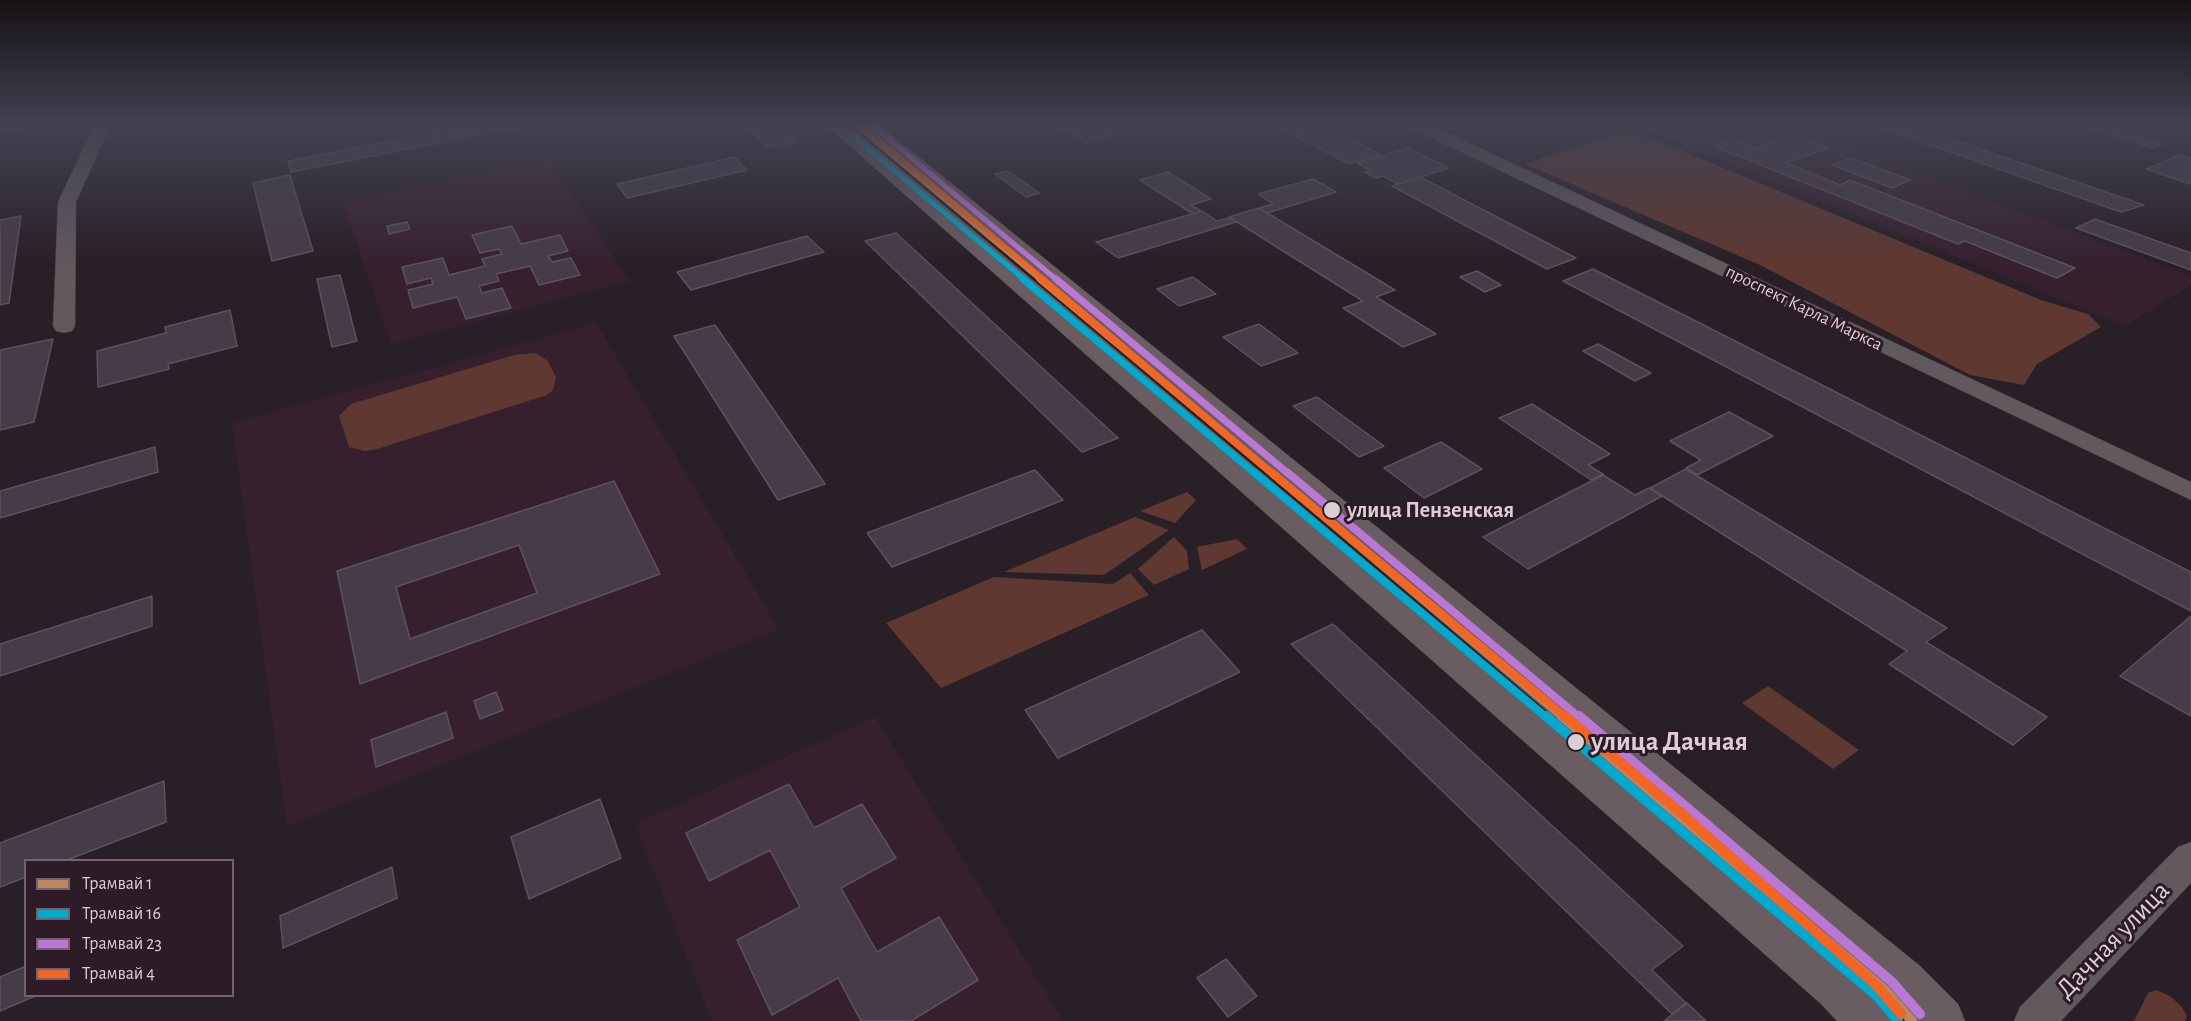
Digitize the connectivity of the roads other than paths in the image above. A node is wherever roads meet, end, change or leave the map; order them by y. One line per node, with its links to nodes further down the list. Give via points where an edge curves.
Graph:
1 (81, 172): 5 (street, via 67,202)
2 (890, 172): 8 (main road, via 1829,980)
3 (924, 172): 9 (main road, via 1902,981)
4 (1517, 172): 6 (street, проспект Карла Маркса)
5 (64, 326)
6 (2191, 492)
7 (2191, 858): 10 (street, Дачная улица)
8 (1870, 1021)
9 (1940, 1021)
10 (2034, 1021)

